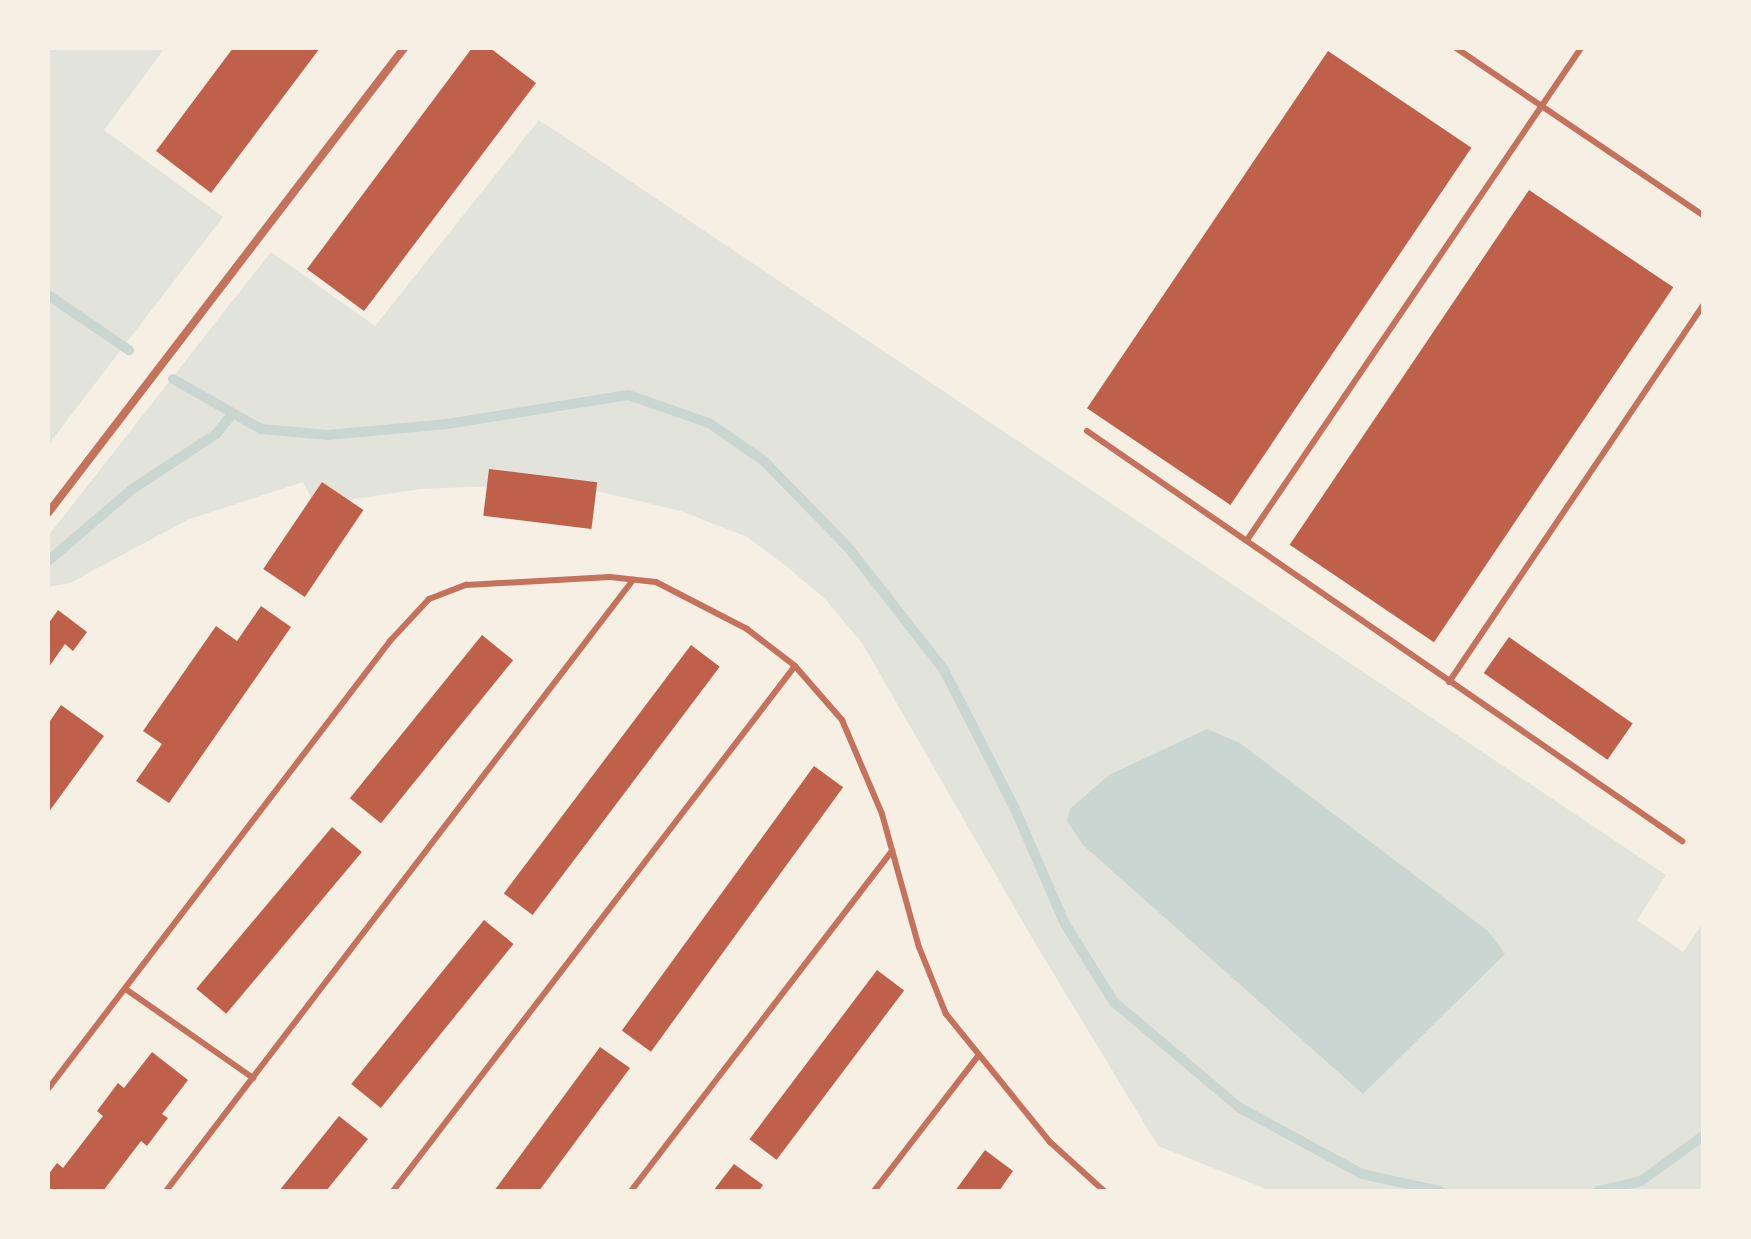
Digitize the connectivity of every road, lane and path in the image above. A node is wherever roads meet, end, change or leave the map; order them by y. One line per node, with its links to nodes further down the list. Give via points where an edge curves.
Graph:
1 (404, 48): 8 (street)
2 (1456, 48): 4 (lane)
3 (1581, 48): 4 (lane)
4 (1542, 106): 5 (lane); 9 (lane)
5 (1703, 215)
6 (1703, 306): 12 (lane)
7 (1087, 431): 9 (lane)
8 (48, 513)
9 (1247, 540): 12 (lane)
10 (633, 580): 11 (lane, via 656,582 747,629); 15 (lane, via 466,585 429,599 390,641); 17 (lane)
11 (795, 666): 14 (lane, via 842,720); 21 (lane)
12 (1449, 682): 13 (lane)
13 (1682, 841)
14 (892, 851): 16 (lane, via 919,947 946,1014); 22 (lane)
15 (127, 990): 17 (lane); 18 (lane)
16 (978, 1056): 19 (lane, via 1050,1142); 23 (lane)
17 (253, 1078): 20 (lane)
18 (48, 1089)
19 (1097, 1184): 24 (lane); 25 (lane)
20 (166, 1191)
21 (393, 1191)
22 (631, 1191)
23 (874, 1191)
24 (1092, 1191)
25 (1104, 1191)

